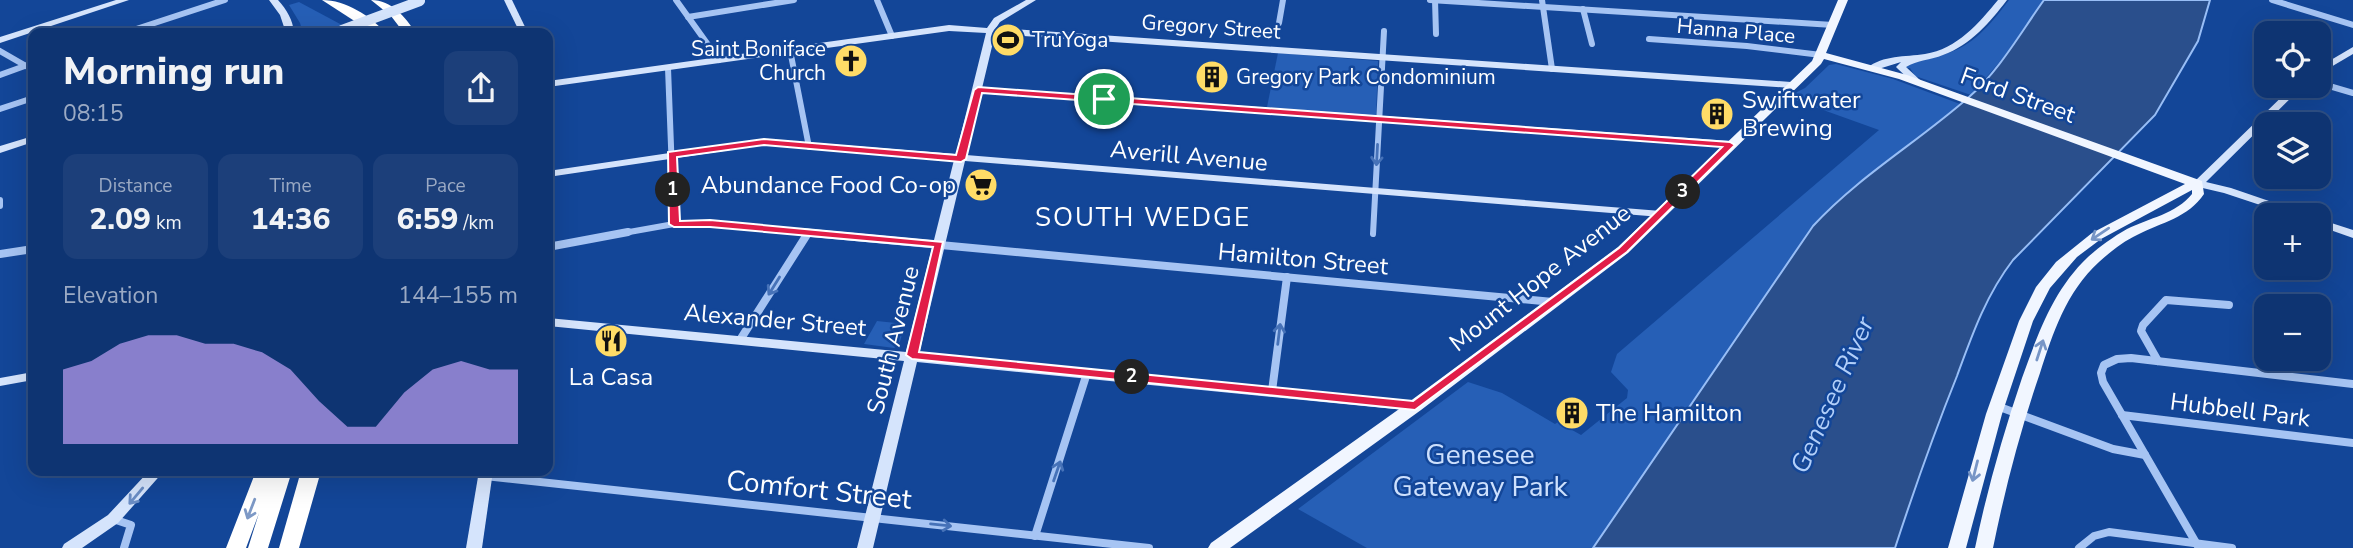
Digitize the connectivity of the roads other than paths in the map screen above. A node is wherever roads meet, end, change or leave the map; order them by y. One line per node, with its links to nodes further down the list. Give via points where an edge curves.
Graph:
1 (125, 0): 26 (street)
2 (225, 0): 27 (street)
3 (273, 0): 28 (street)
4 (328, 0): 30 (highway)
5 (351, 0): 31 (highway)
6 (377, 0): 32 (highway)
7 (394, 0): 33 (highway)
8 (421, 0): 29 (street, bridge)
9 (508, 0): 34 (street)
10 (676, 0): 22 (street)
11 (794, 0): 22 (street)
12 (877, 0): 39 (street)
13 (1032, 0): 37 (street, via 997,20)
14 (1283, 0): 23 (street)
15 (1430, 0): 16 (street)
16 (1435, 0): 20 (street); 38 (street)
17 (1843, 0): 24 (main road, Mount Hope Avenue)
18 (2003, 0): 48 (street, via 1958,46)
19 (2272, 0): 25 (street)
20 (1542, 3): 21 (street); 55 (street)
21 (1583, 9): 24 (street); 42 (street)
22 (688, 17): 49 (street)
23 (1279, 23)
24 (1833, 25): 43 (main road, Mount Hope Avenue)
25 (2353, 25)
26 (38, 28)
27 (139, 28)
28 (290, 28)
29 (348, 28)
30 (374, 28)
31 (383, 28)
32 (408, 28)
33 (410, 28)
34 (522, 28)
35 (28, 31): 41 (street)
36 (1384, 31): 47 (street)
37 (992, 32): 39 (street, Gregory Street, via 948,29); 47 (street, Gregory Street); 61 (street, South Avenue)
38 (1436, 34)
39 (892, 36): 44 (street, Gregory Street)
40 (1649, 39): 43 (street, Hanna Place)
41 (0, 40)
42 (1592, 44)
43 (1824, 49): 53 (main road, Ford Street); 59 (main road, Mount Hope Avenue)
44 (790, 50): 49 (street, Gregory Street); 69 (street)
45 (2353, 50): 51 (street)
46 (0, 51): 50 (street)
47 (1381, 57): 55 (street, Gregory Street); 66 (street)
48 (1919, 58): 53 (street, via 1891,59); 57 (street, via 1901,67)
49 (719, 60): 54 (street, Gregory Street)
50 (28, 64)
51 (2331, 64)
52 (28, 66): 56 (street)
53 (1870, 67): 57 (main road, Ford Street)
54 (668, 68): 58 (street, Gregory Street); 71 (street)
55 (1552, 69): 59 (street, Gregory Street)
56 (0, 75)
57 (1920, 83): 74 (main road, Ford Street)
58 (553, 84)
59 (1791, 85): 68 (main road, Mount Hope Avenue)
60 (2331, 87): 62 (street)
61 (978, 90): 66 (street); 72 (street, South Avenue)
62 (2353, 93)
63 (2286, 98): 74 (street)
64 (28, 100): 65 (street)
65 (0, 110)
66 (1379, 118): 68 (street); 75 (street, one-way to 75)
67 (28, 141): 70 (street)
68 (1730, 145): 80 (main road, Mount Hope Avenue)
69 (810, 147): 71 (street, Averill Avenue, via 759,142); 72 (street, Averill Avenue)
70 (0, 150)
71 (672, 154): 73 (street, Averill Avenue); 81 (street)
72 (961, 159): 75 (street, Averill Avenue); 88 (street, South Avenue)
73 (553, 173)
74 (2198, 184): 77 (street, Ford Street); 79 (street, Ford Street); 105 (main road, one-way to 105, via 2110,227 2056,271 2029,312); 106 (main road, one-way to 74, via 2046,329 2070,286 2112,244 2196,198)
75 (1374, 192): 80 (street, Averill Avenue); 84 (street)
76 (0, 200): 78 (street)
77 (2264, 203)
78 (0, 206)
79 (2254, 206)
80 (1661, 214): 93 (main road, Mount Hope Avenue, via 1623,250)
81 (674, 224): 83 (street, Hamilton Street); 89 (street, Hamilton Street)
82 (2331, 226): 86 (street)
83 (808, 233): 88 (street, Hamilton Street); 96 (street, one-way to 96)
84 (1373, 234)
85 (2331, 234): 87 (street)
86 (2353, 234)
87 (2353, 241)
88 (939, 245): 92 (street, Hamilton Street); 97 (street, South Avenue)
89 (553, 246)
90 (28, 250): 91 (street)
91 (0, 254)
92 (1287, 277): 93 (street, Hamilton Street); 103 (street, one-way to 92)
93 (1554, 302): 104 (main road, Mount Hope Avenue)
94 (2229, 305): 98 (street, via 2162,302 2141,329)
95 (553, 321): 96 (street, Alexander Street)
96 (740, 340): 97 (street, Alexander Street)
97 (912, 355): 99 (street, Alexander Street); 116 (street, South Avenue)
98 (2158, 361): 102 (street); 107 (street, via 2124,358 2104,365 2101,377)
99 (1087, 373): 103 (street, Alexander Street); 118 (street, one-way to 99)
100 (28, 377): 101 (street)
101 (0, 382)
102 (2353, 384)
103 (1272, 391): 104 (street, Alexander Street)
104 (1415, 406): 128 (main road, Mount Hope Avenue)
105 (1995, 406): 106 (street); 129 (main road, one-way to 129)
106 (2017, 414): 109 (street, via 2113,449); 130 (main road, via 2002,460)
107 (2122, 415): 108 (street, Hubbell Park); 109 (street)
108 (2353, 443)
109 (2145, 455): 119 (street)
110 (152, 476): 117 (street, one-way to 117)
111 (263, 476): 122 (highway, one-way to 122)
112 (280, 476): 123 (highway)
113 (310, 476): 124 (highway)
114 (486, 476): 125 (street)
115 (512, 476): 116 (street, Comfort Street)
116 (873, 518): 118 (street, Comfort Street, one-way to 118); 126 (street, South Avenue)
117 (113, 519): 120 (street); 121 (street, via 131,525)
118 (1035, 536): 127 (street, Comfort Street)
119 (2197, 545): 131 (street, via 2109,532 2094,536); 132 (street)
120 (70, 548)
121 (124, 548)
122 (236, 548)
123 (258, 548)
124 (289, 548)
125 (474, 548)
126 (865, 548)
127 (1149, 548)
128 (1217, 548)
129 (1957, 548)
130 (1984, 548)
131 (2079, 548)
132 (2232, 548)

